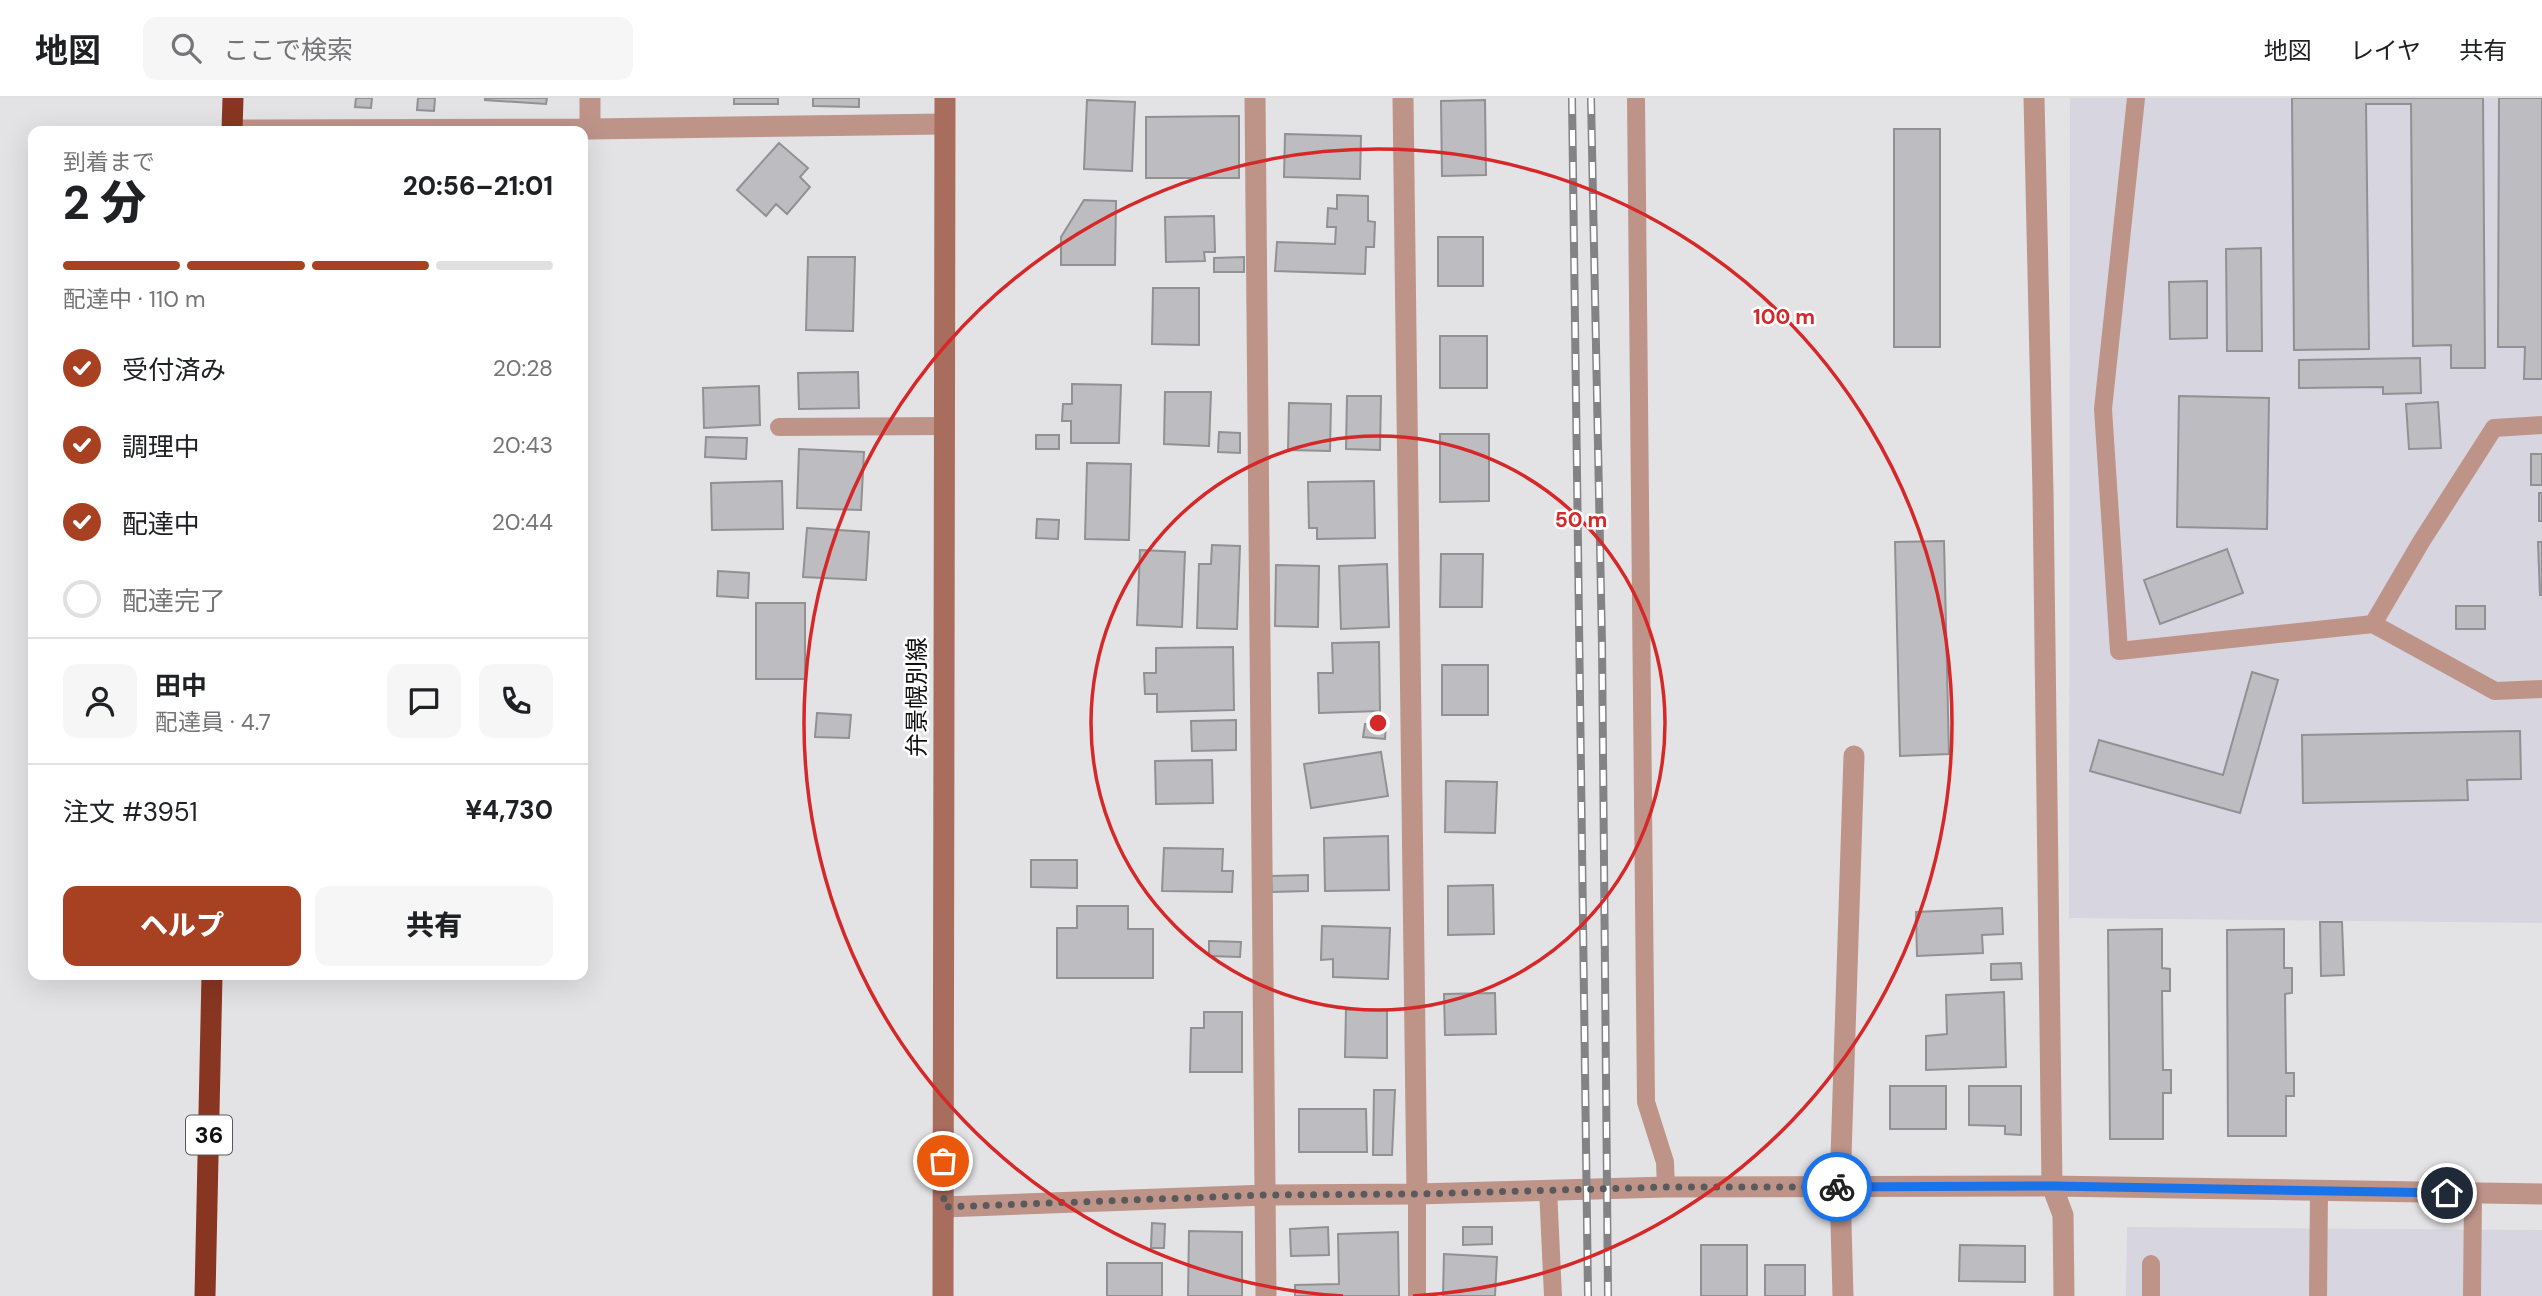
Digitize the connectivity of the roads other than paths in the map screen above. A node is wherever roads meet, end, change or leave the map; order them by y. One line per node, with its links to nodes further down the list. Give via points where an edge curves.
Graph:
1 (233, 98): 10 (highway)
2 (590, 98): 11 (street)
3 (945, 98): 9 (main road, 弁景幌別線)
4 (1255, 98): 27 (street)
5 (1403, 98): 24 (street)
6 (1636, 98): 20 (lane, via 1646,1102 1664,1162)
7 (2034, 98): 19 (street)
8 (2136, 98): 15 (lane, via 2103,409 2119,651)
9 (944, 124): 11 (street); 13 (main road, 弁景幌別線)
10 (232, 126)
11 (590, 129)
12 (2542, 425): 15 (lane, via 2494,428)
13 (944, 426): 14 (lane); 28 (main road, 弁景幌別線)
14 (779, 427)
15 (2373, 624): 16 (lane, via 2495,691)
16 (2542, 689)
17 (1854, 756): 21 (street)
18 (212, 980): 30 (highway, 36)
19 (2052, 1186): 21 (street); 23 (street); 36 (street, via 2063,1214)
20 (1666, 1187): 21 (street); 22 (street)
21 (1840, 1187): 35 (street)
22 (1548, 1189): 24 (street); 34 (lane)
23 (2319, 1192): 25 (street); 38 (lane)
24 (1418, 1194): 27 (street); 33 (lane)
25 (2473, 1194): 26 (street); 39 (lane)
26 (2542, 1194)
27 (1266, 1195): 28 (street); 32 (street)
28 (944, 1207): 31 (main road, 弁景幌別線)
29 (2151, 1264): 37 (lane)
30 (205, 1296)
31 (943, 1296)
32 (1266, 1296)
33 (1417, 1296)
34 (1553, 1296)
35 (1843, 1296)
36 (2064, 1296)
37 (2151, 1296)
38 (2318, 1296)
39 (2472, 1296)

